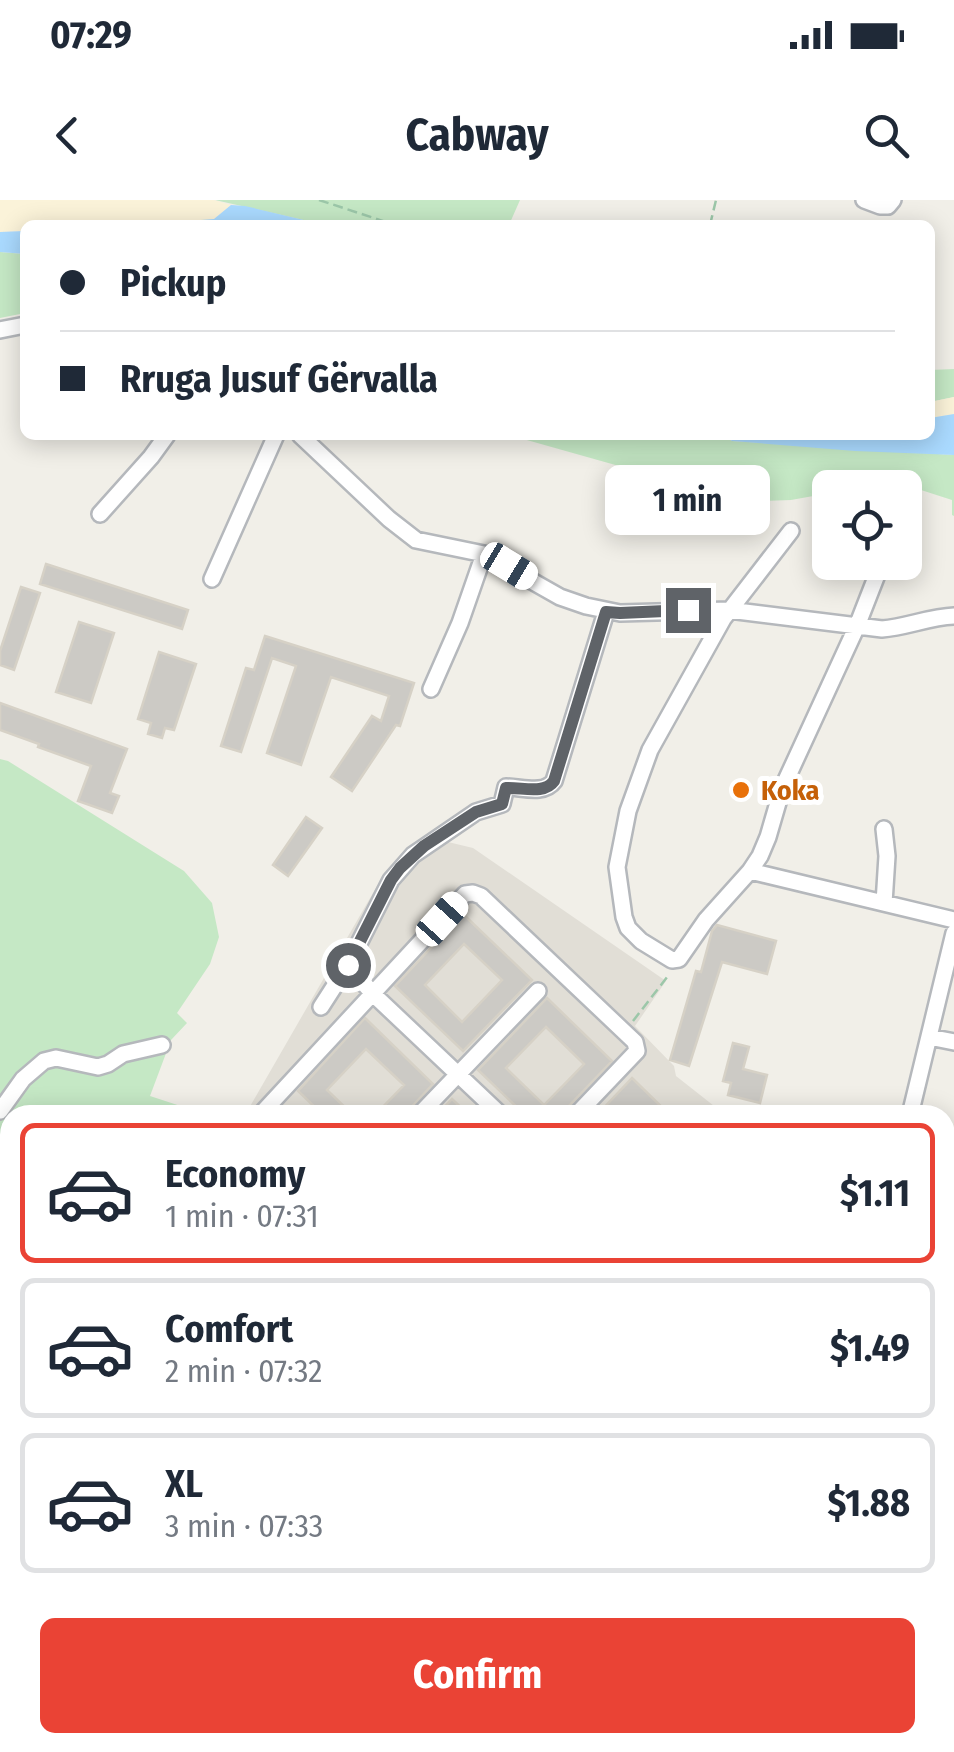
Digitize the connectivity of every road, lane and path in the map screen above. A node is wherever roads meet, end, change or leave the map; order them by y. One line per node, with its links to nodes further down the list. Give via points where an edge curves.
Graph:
1 (319, 200): 4 (path)
2 (864, 200): 3 (street, via 880,206)
3 (893, 200)
4 (380, 220)
5 (163, 440): 8 (street)
6 (274, 440): 11 (street)
7 (305, 440): 10 (street, via 416,540)
8 (100, 514)
9 (791, 531): 13 (street)
10 (484, 554): 14 (street, via 560,597); 17 (street)
11 (212, 579)
12 (875, 580): 16 (street)
13 (728, 610): 14 (street); 16 (street); 23 (street, via 650,750 621,838 618,886 628,928)
14 (606, 612): 24 (street, via 550,787 506,788 502,804 476,812 424,846 391,880)
15 (954, 616): 16 (street, via 882,629)
16 (857, 626): 19 (street)
17 (431, 689)
18 (884, 829): 20 (street)
19 (750, 871): 20 (street); 23 (street)
20 (884, 903): 21 (street)
21 (954, 920)
22 (954, 933): 29 (street)
23 (672, 960): 28 (path, via 668,977)
24 (348, 965): 26 (street); 27 (street)
25 (538, 990): 32 (street)
26 (373, 994): 28 (street, via 464,894 473,893); 32 (street); 34 (street)
27 (321, 1007)
28 (624, 1032): 37 (street, via 637,1052)
29 (929, 1038): 30 (street); 38 (street)
30 (954, 1042)
31 (162, 1045): 33 (street, via 98,1068 44,1061)
32 (458, 1074): 35 (street); 36 (street)
33 (4, 1105)
34 (269, 1105)
35 (429, 1105)
36 (491, 1105)
37 (586, 1105)
38 (912, 1105)

